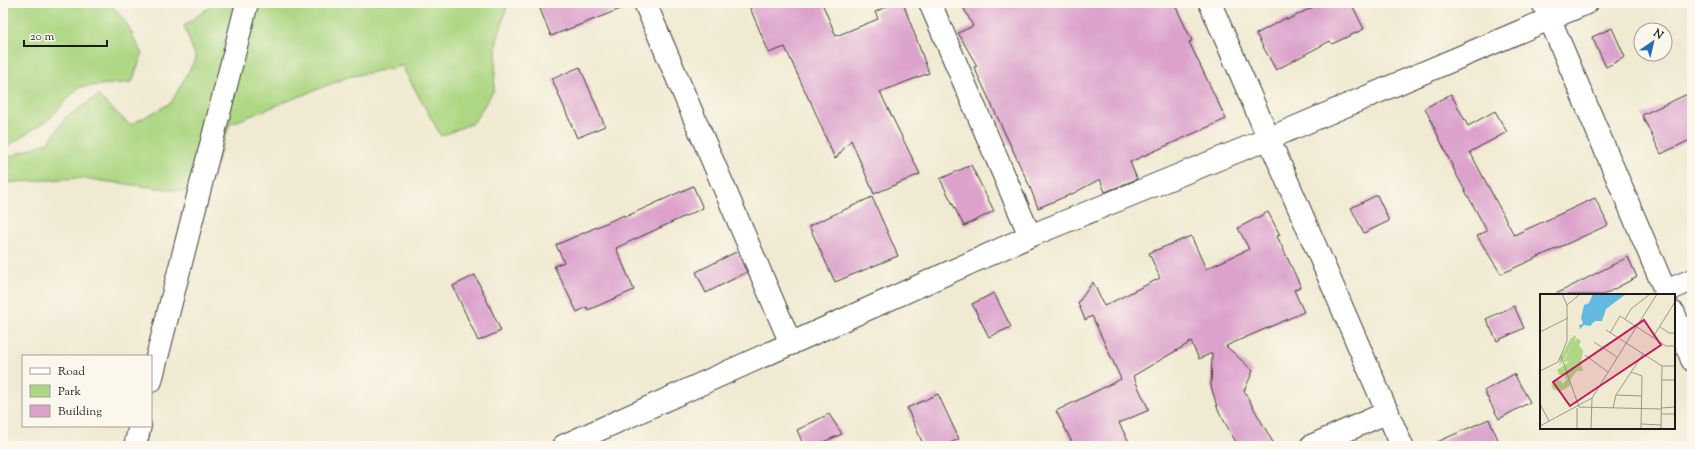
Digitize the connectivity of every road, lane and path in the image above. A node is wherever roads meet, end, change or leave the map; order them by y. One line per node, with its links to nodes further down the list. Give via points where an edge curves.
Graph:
1 (247, 3): 14 (street)
2 (645, 3): 12 (street)
3 (930, 3): 8 (street)
4 (1210, 3): 7 (street)
5 (1587, 3): 6 (street)
6 (1547, 11): 7 (street); 10 (street)
7 (1270, 138): 8 (street); 15 (street)
8 (1030, 236): 12 (street)
9 (1692, 280): 10 (street)
10 (1666, 293)
11 (1675, 316): 13 (street)
12 (791, 344): 18 (street)
13 (1692, 360)
14 (152, 377)
15 (1388, 412): 19 (street); 20 (street)
16 (140, 427): 17 (street)
17 (134, 446)
18 (563, 446)
19 (1311, 446)
20 (1402, 446)

